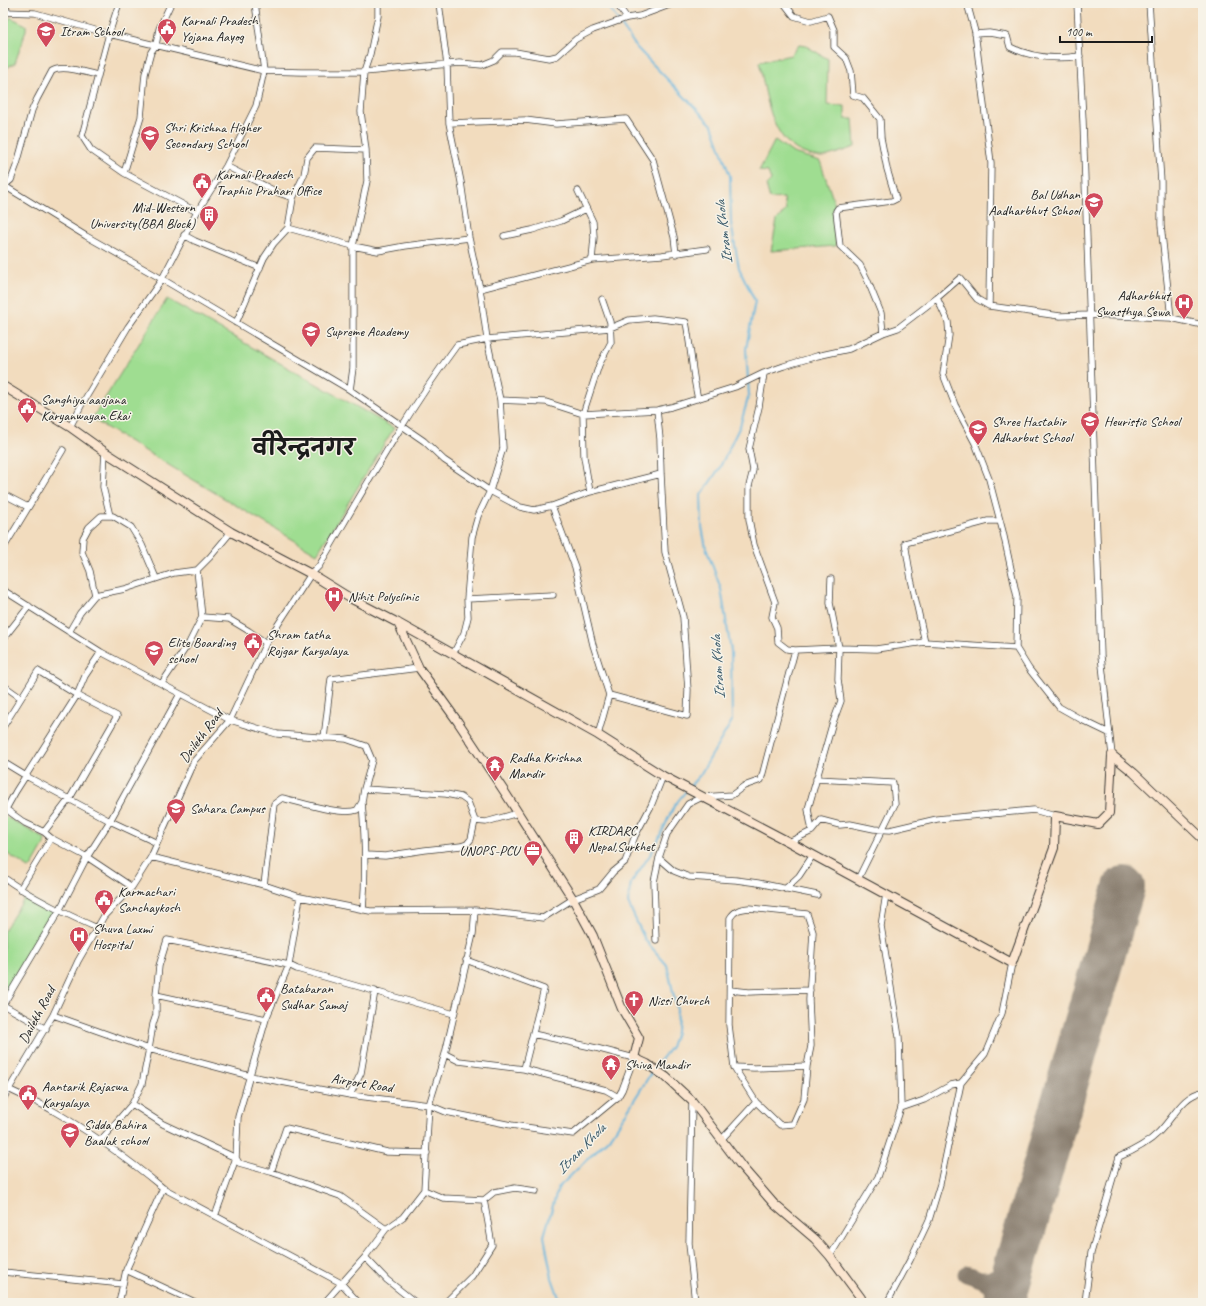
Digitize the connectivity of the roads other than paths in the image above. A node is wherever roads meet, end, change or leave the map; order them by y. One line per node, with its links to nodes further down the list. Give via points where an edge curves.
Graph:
1 (6, 3): 14 (street)
2 (120, 3): 16 (street)
3 (171, 3): 18 (street)
4 (255, 3): 21 (street)
5 (378, 3): 22 (street, via 378,16)
6 (439, 3): 20 (street)
7 (616, 3): 15 (street)
8 (674, 3): 13 (street)
9 (784, 3): 52 (street, via 794,16 811,22 828,16 834,30 834,48 846,58 851,71 853,95 863,98 880,119 887,169 896,199 838,208 836,211 840,246 860,265 867,279 881,313)
10 (966, 3): 17 (street)
11 (1077, 3): 19 (street)
12 (1150, 3): 48 (street, via 1161,182 1161,225)
13 (663, 5): 15 (street, via 640,16)
14 (3, 11): 16 (street, via 35,13)
15 (627, 18): 20 (street, via 576,39 557,56 548,58 502,52 494,60 482,65)
16 (110, 34): 18 (street); 23 (street)
17 (975, 34): 19 (street, via 1006,36 1010,47 1038,57 1063,59); 46 (street, via 991,164)
18 (156, 45): 21 (street); 27 (street, via 150,52 145,74 142,117)
19 (1080, 56): 47 (street)
20 (447, 65): 22 (street); 24 (street)
21 (264, 71): 22 (street); 26 (street, via 256,106)
22 (364, 72): 25 (street, via 361,112)
23 (98, 76): 27 (street, via 82,136 91,150); 28 (street, via 61,68 52,71 32,110 11,180)
24 (449, 123): 36 (street); 39 (street, via 525,120 556,124 626,119 653,160 674,237)
25 (366, 150): 30 (street, via 315,148 307,158 304,175); 37 (street, via 367,181)
26 (226, 166): 30 (street, via 279,194); 32 (street)
27 (124, 174): 32 (street)
28 (3, 186): 42 (street)
29 (578, 191): 31 (street)
30 (293, 198): 33 (street)
31 (586, 209): 35 (street, via 561,221); 40 (street, via 593,222)
32 (197, 212): 34 (street)
33 (288, 228): 37 (street); 41 (street, via 274,243)
34 (184, 235): 41 (street); 42 (street)
35 (504, 236)
36 (469, 238): 37 (street, via 378,250); 43 (street)
37 (353, 246): 56 (street, via 353,368)
38 (707, 249): 39 (street)
39 (676, 254): 40 (street)
40 (592, 260): 43 (street)
41 (260, 268): 49 (street)
42 (162, 279): 49 (street); 62 (street, via 128,327)
43 (480, 289): 53 (street)
44 (937, 298): 46 (street, via 960,278 977,299); 52 (street, via 898,328); 72 (street, via 948,322 950,335 943,374 990,479)
45 (602, 299): 51 (street)
46 (989, 306): 47 (street, via 1060,316)
47 (1090, 315): 48 (street); 104 (street, via 1101,656)
48 (1171, 318): 50 (street)
49 (236, 324): 56 (street)
50 (1203, 325)
51 (610, 328): 53 (street, Dailekh Road); 57 (street, Dailekh Road, via 629,320 653,318 686,322); 60 (street, via 611,342 599,365)
52 (883, 333): 54 (street, via 849,349)
53 (487, 339): 58 (street); 61 (street, Dailekh Road, via 458,346)
54 (764, 373): 57 (street, via 735,387); 92 (street, via 749,449 753,470 750,486 750,519 754,545 775,602 772,618 777,628 778,642 787,649)
55 (3, 386): 62 (street)
56 (350, 390): 61 (street)
57 (698, 399): 59 (street)
58 (500, 400): 60 (street, via 546,402); 66 (street, via 503,448)
59 (657, 410): 60 (street); 65 (street)
60 (583, 414): 67 (street, via 584,458)
61 (401, 426): 66 (street, via 424,441 444,460); 76 (street, Dailekh Road, via 319,566)
62 (70, 427): 64 (street)
63 (63, 450): 70 (street)
64 (105, 452): 71 (street, via 103,487); 73 (street)
65 (661, 474): 67 (street); 99 (street, via 665,552 684,617 687,716)
66 (490, 491): 69 (street, via 520,507 534,510); 82 (street, via 478,516 472,537)
67 (590, 492): 69 (street)
68 (3, 494): 70 (street)
69 (552, 506): 99 (street, via 575,567 593,645)
70 (28, 507): 74 (street)
71 (110, 516): 77 (street, via 131,527); 80 (street, via 101,516 89,526 83,538 82,552 90,571)
72 (1000, 522): 88 (street, via 988,521 905,543); 91 (street, via 1017,597)
73 (231, 532): 75 (street); 76 (street)
74 (3, 549)
75 (197, 570): 77 (street); 84 (street)
76 (310, 574): 85 (street); 89 (street, Dailekh Road)
77 (156, 578): 80 (street, via 125,589)
78 (831, 579): 90 (street, via 830,603)
79 (3, 590): 83 (street)
80 (95, 595): 86 (street)
81 (553, 595): 82 (street)
82 (467, 599): 94 (street, via 468,617 464,633)
83 (29, 606): 86 (street); 87 (street)
84 (202, 617): 89 (street, via 229,619); 96 (street, via 189,643)
85 (398, 623): 94 (street); 95 (street)
86 (69, 632): 93 (street)
87 (3, 639)
88 (925, 642): 90 (street, via 876,648); 91 (street)
89 (266, 643): 102 (street, Dailekh Road)
90 (839, 648): 92 (street); 111 (street, via 838,679 841,701)
91 (1016, 648): 104 (street, via 1058,707)
92 (795, 650): 113 (street, via 761,780 744,786 732,795)
93 (101, 652): 96 (street); 100 (street, via 85,676)
94 (453, 654): 105 (street)
95 (419, 668): 106 (street, via 331,679); 117 (street)
96 (162, 683): 98 (street)
97 (3, 685): 101 (street)
98 (180, 694): 102 (street); 119 (street)
99 (609, 694): 105 (street)
100 (77, 695): 101 (street, via 38,671); 109 (street); 114 (street, via 117,716)
101 (21, 698): 103 (street)
102 (230, 720): 106 (street, via 277,734); 127 (street, Dailekh Road, via 194,761)
103 (3, 727)
104 (1109, 733): 107 (street)
105 (598, 735): 110 (street)
106 (324, 738): 112 (street, via 346,739 366,746 372,760)
107 (1112, 755): 118 (street, via 1109,813 1105,818 1098,824); 125 (street)
108 (3, 762): 109 (street)
109 (26, 776): 114 (street); 116 (street)
110 (663, 776): 113 (street); 142 (street, via 625,862 599,889)
111 (816, 779): 121 (street, via 893,783 895,804); 122 (street, via 808,809)
112 (364, 790): 115 (street); 120 (street, via 461,796 468,802)
113 (699, 796): 126 (street); 132 (street, via 688,804 667,834)
114 (70, 798): 119 (street); 123 (street)
115 (362, 802): 129 (street); 135 (street, via 357,810 352,812 282,798 274,804)
116 (4, 808): 123 (street, via 25,823)
117 (518, 813): 120 (street, via 486,822); 142 (street)
118 (1055, 816): 121 (street, via 1034,810 937,819); 149 (street, via 1054,848)
119 (110, 821): 127 (street); 130 (street)
120 (474, 821): 129 (street, via 471,839 461,846 385,856)
121 (883, 830): 122 (street, via 850,824 840,825 822,820); 134 (street)
122 (812, 831): 126 (street)
123 (44, 832): 124 (street)
124 (51, 838): 130 (street); 137 (street)
125 (1203, 840)
126 (789, 842): 128 (street)
127 (157, 843): 131 (street, Dailekh Road)
128 (813, 854): 134 (street); 138 (street, via 799,876)
129 (366, 855): 143 (street)
130 (87, 857): 136 (street); 145 (street)
131 (151, 857): 135 (street); 136 (street, Dailekh Road)
132 (659, 858): 138 (street, via 674,871 689,877 743,881); 147 (street, via 654,882)
133 (3, 877): 137 (street)
134 (858, 879): 139 (street)
135 (264, 885): 141 (street)
136 (132, 887): 146 (street, Dailekh Road, via 104,916)
137 (20, 889): 145 (street)
138 (785, 889): 140 (street)
139 (886, 894): 149 (street); 178 (street, via 881,926 899,1037)
140 (817, 896)
141 (300, 897): 143 (street); 150 (street)
142 (573, 899): 144 (street, via 543,918); 162 (street, via 593,936 622,1009 639,1038)
143 (363, 910): 144 (street)
144 (475, 910): 148 (street, via 473,934)
145 (59, 911): 146 (street); 158 (street, via 3,1005)
146 (97, 928): 156 (street, Dailekh Road, via 78,961)
147 (656, 940)
148 (466, 960): 155 (street); 159 (street, via 544,988)
149 (1012, 963): 167 (street, via 1002,1013 985,1054)
150 (289, 965): 153 (street, via 297,970); 154 (street, via 167,940 159,966); 157 (street)
151 (730, 990): 152 (street); 152 (street, via 730,918 734,912 749,908 807,914 813,932); 164 (street, via 729,1025)
152 (810, 990): 163 (street, via 811,1046)
153 (375, 991): 155 (street); 171 (street, via 361,1073)
154 (156, 995): 157 (street); 160 (street, via 156,1014)
155 (454, 1014): 161 (street)
156 (53, 1015): 158 (street, Dailekh Road); 160 (street, Airport Road)
157 (266, 1019): 166 (street)
158 (46, 1029): 169 (street, Dailekh Road)
159 (533, 1034): 162 (street); 165 (street)
160 (149, 1050): 166 (street, Airport Road); 176 (street, via 142,1084)
161 (445, 1054): 165 (street, via 459,1061); 177 (street)
162 (634, 1058): 172 (street, Airport Road); 174 (street, via 666,1076)
163 (807, 1066): 164 (street); 175 (street, via 804,1099 793,1124 780,1125)
164 (734, 1067): 175 (street)
165 (524, 1069): 172 (street, via 606,1090)
166 (250, 1076): 171 (street, Airport Road); 182 (street, via 238,1117)
167 (961, 1083): 178 (street); 204 (street, via 940,1184 929,1220)
168 (3, 1086): 169 (street)
169 (9, 1090): 173 (street, Dailekh Road); 180 (street, via 48,1108)
170 (1203, 1092): 205 (street, via 1195,1093 1158,1133 1138,1148 1119,1157 1091,1253)
171 (350, 1095): 177 (street, Airport Road)
172 (618, 1097): 177 (street, Airport Road, via 573,1134 446,1112)
173 (3, 1099)
174 (692, 1101): 179 (street); 203 (street, via 689,1243)
175 (756, 1102): 179 (street)
176 (132, 1104): 180 (street); 182 (street, via 163,1124)
177 (429, 1105): 181 (street)
178 (901, 1108): 190 (street, via 878,1177)
179 (721, 1140): 190 (street, via 774,1204 815,1239)
180 (100, 1141): 184 (street)
181 (427, 1153): 183 (street, via 387,1152 286,1128); 185 (street)
182 (236, 1158): 183 (street, via 240,1163); 188 (street)
183 (271, 1172): 189 (street, via 340,1196)
184 (163, 1188): 188 (street); 192 (street)
185 (424, 1190): 187 (street, via 443,1198); 189 (street, via 403,1218)
186 (536, 1190): 187 (street, via 515,1188 494,1192)
187 (484, 1200): 202 (street, via 492,1245 472,1276)
188 (214, 1216): 194 (street)
189 (386, 1229): 191 (street)
190 (830, 1256): 196 (street)
191 (364, 1257): 194 (street); 201 (street)
192 (126, 1270): 195 (street); 198 (street)
193 (3, 1272): 195 (street)
194 (341, 1283): 199 (street); 200 (street)
195 (123, 1284): 197 (street)
196 (861, 1301)
197 (119, 1303)
198 (197, 1303)
199 (324, 1303)
200 (359, 1303)
201 (416, 1303)
202 (445, 1303)
203 (695, 1303)
204 (887, 1303)
205 (1085, 1303)

